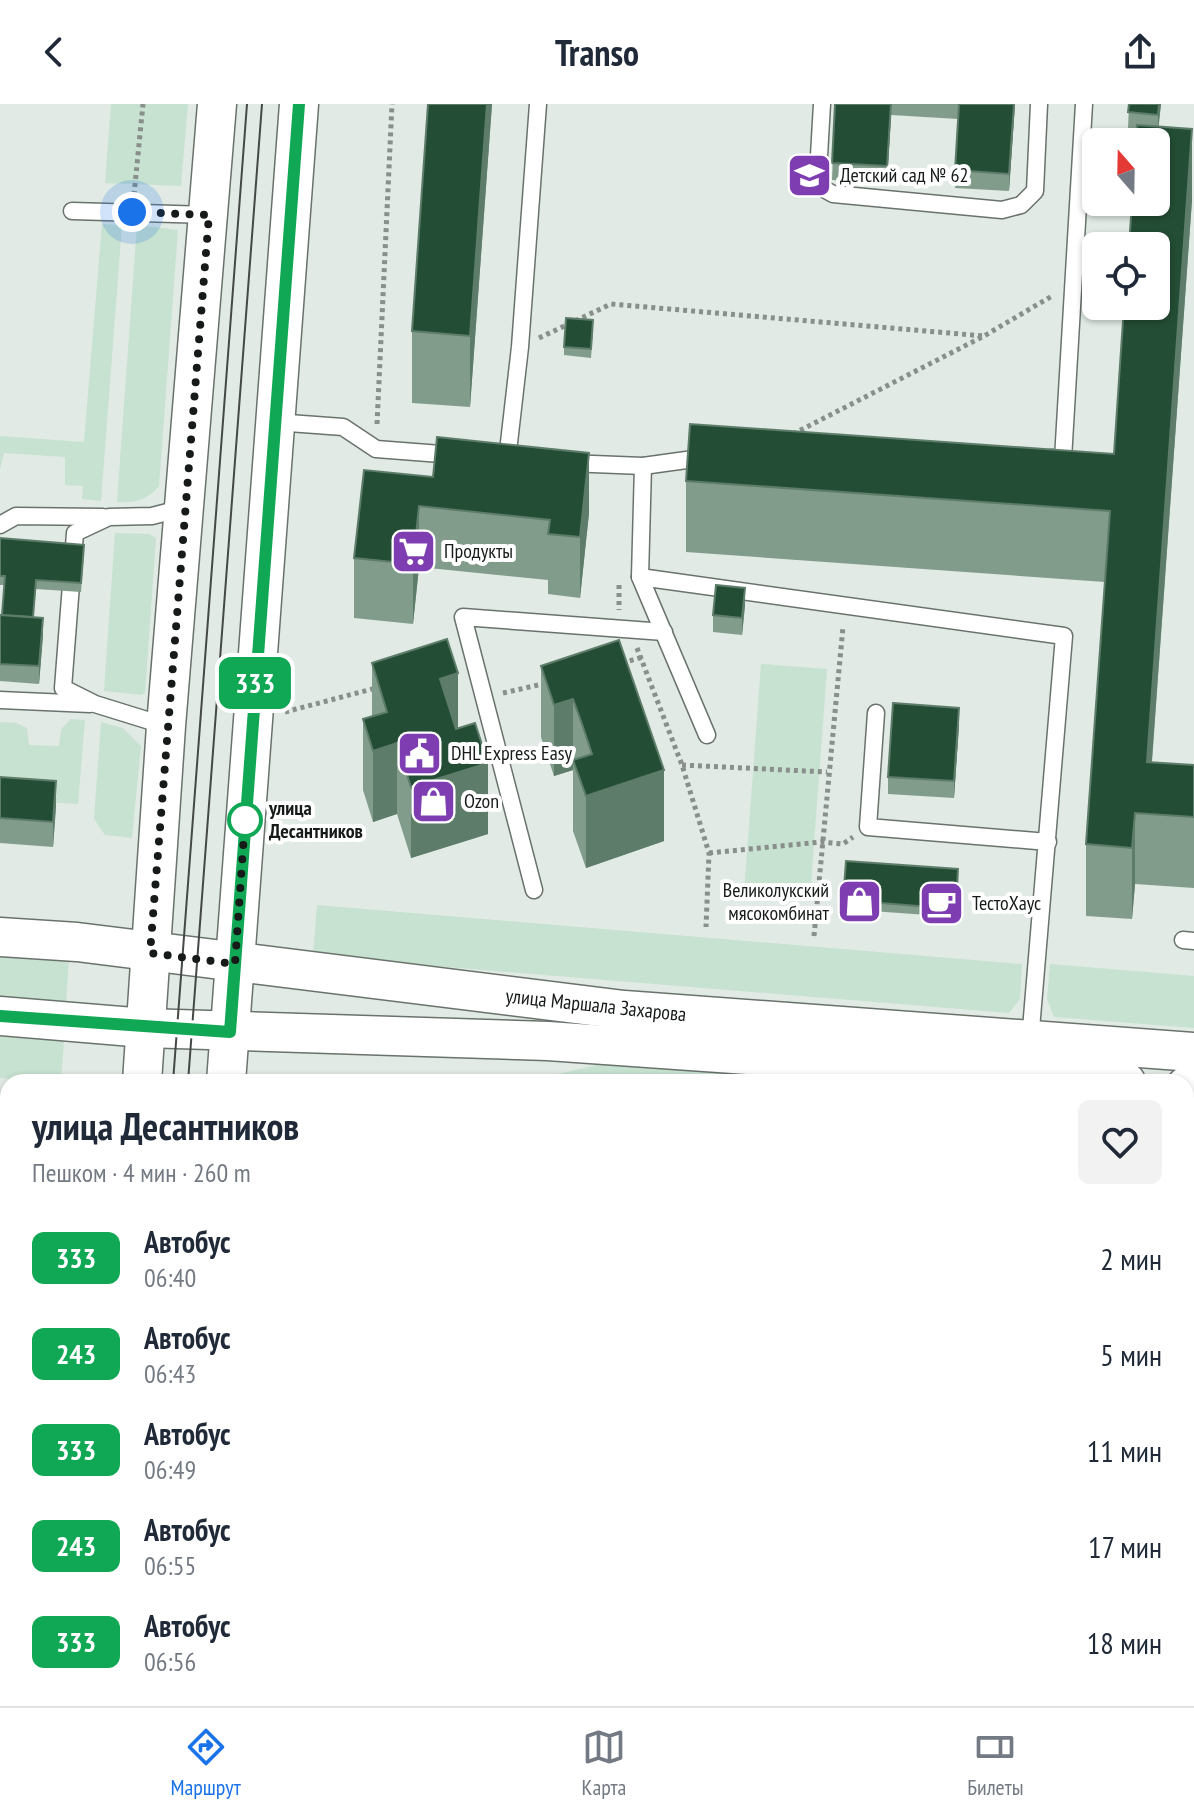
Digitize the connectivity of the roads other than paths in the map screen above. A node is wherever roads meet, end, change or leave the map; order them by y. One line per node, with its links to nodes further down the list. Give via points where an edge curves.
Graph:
1 (217, 104): 8 (street)
2 (299, 104): 9 (street)
3 (538, 104): 9 (lane, via 514,460 376,449 343,427)
4 (822, 104): 5 (lane, via 822,188 833,194 1002,210 1021,205 1035,191)
5 (1039, 104)
6 (1084, 104): 11 (lane, via 1063,459)
7 (72, 211): 8 (lane)
8 (209, 215): 14 (street)
9 (275, 422): 28 (street)
10 (718, 455): 13 (lane)
11 (1032, 458)
12 (552, 462): 13 (lane)
13 (643, 466): 17 (lane)
14 (183, 508): 15 (lane, via 152,516); 22 (street)
15 (109, 517): 16 (lane, via 16,516); 20 (lane, via 75,533 70,591 63,688)
16 (0, 525)
17 (640, 577): 18 (lane); 24 (lane, via 1064,636)
18 (664, 632): 23 (lane); 25 (lane, via 463,617)
19 (0, 700): 20 (lane)
20 (95, 704): 22 (lane)
21 (876, 713): 24 (lane, via 868,827)
22 (166, 726): 27 (street)
23 (707, 735)
24 (1048, 842): 33 (lane)
25 (534, 890)
26 (0, 937): 27 (street, улица Маршала Захарова)
27 (150, 953): 28 (street, улица Маршала Захарова); 30 (street)
28 (235, 964): 31 (street); 33 (street, улица Маршала Захарова)
29 (0, 1016): 30 (street, улица Маршала Захарова)
30 (145, 1028): 31 (street, улица Маршала Захарова); 34 (street)
31 (230, 1032): 33 (street, улица Маршала Захарова); 35 (street)
32 (1194, 1052): 33 (street, улица Маршала Захарова)
33 (1029, 1057): 36 (street, улица Маршала Захарова)
34 (142, 1074)
35 (227, 1074)
36 (1095, 1074)

